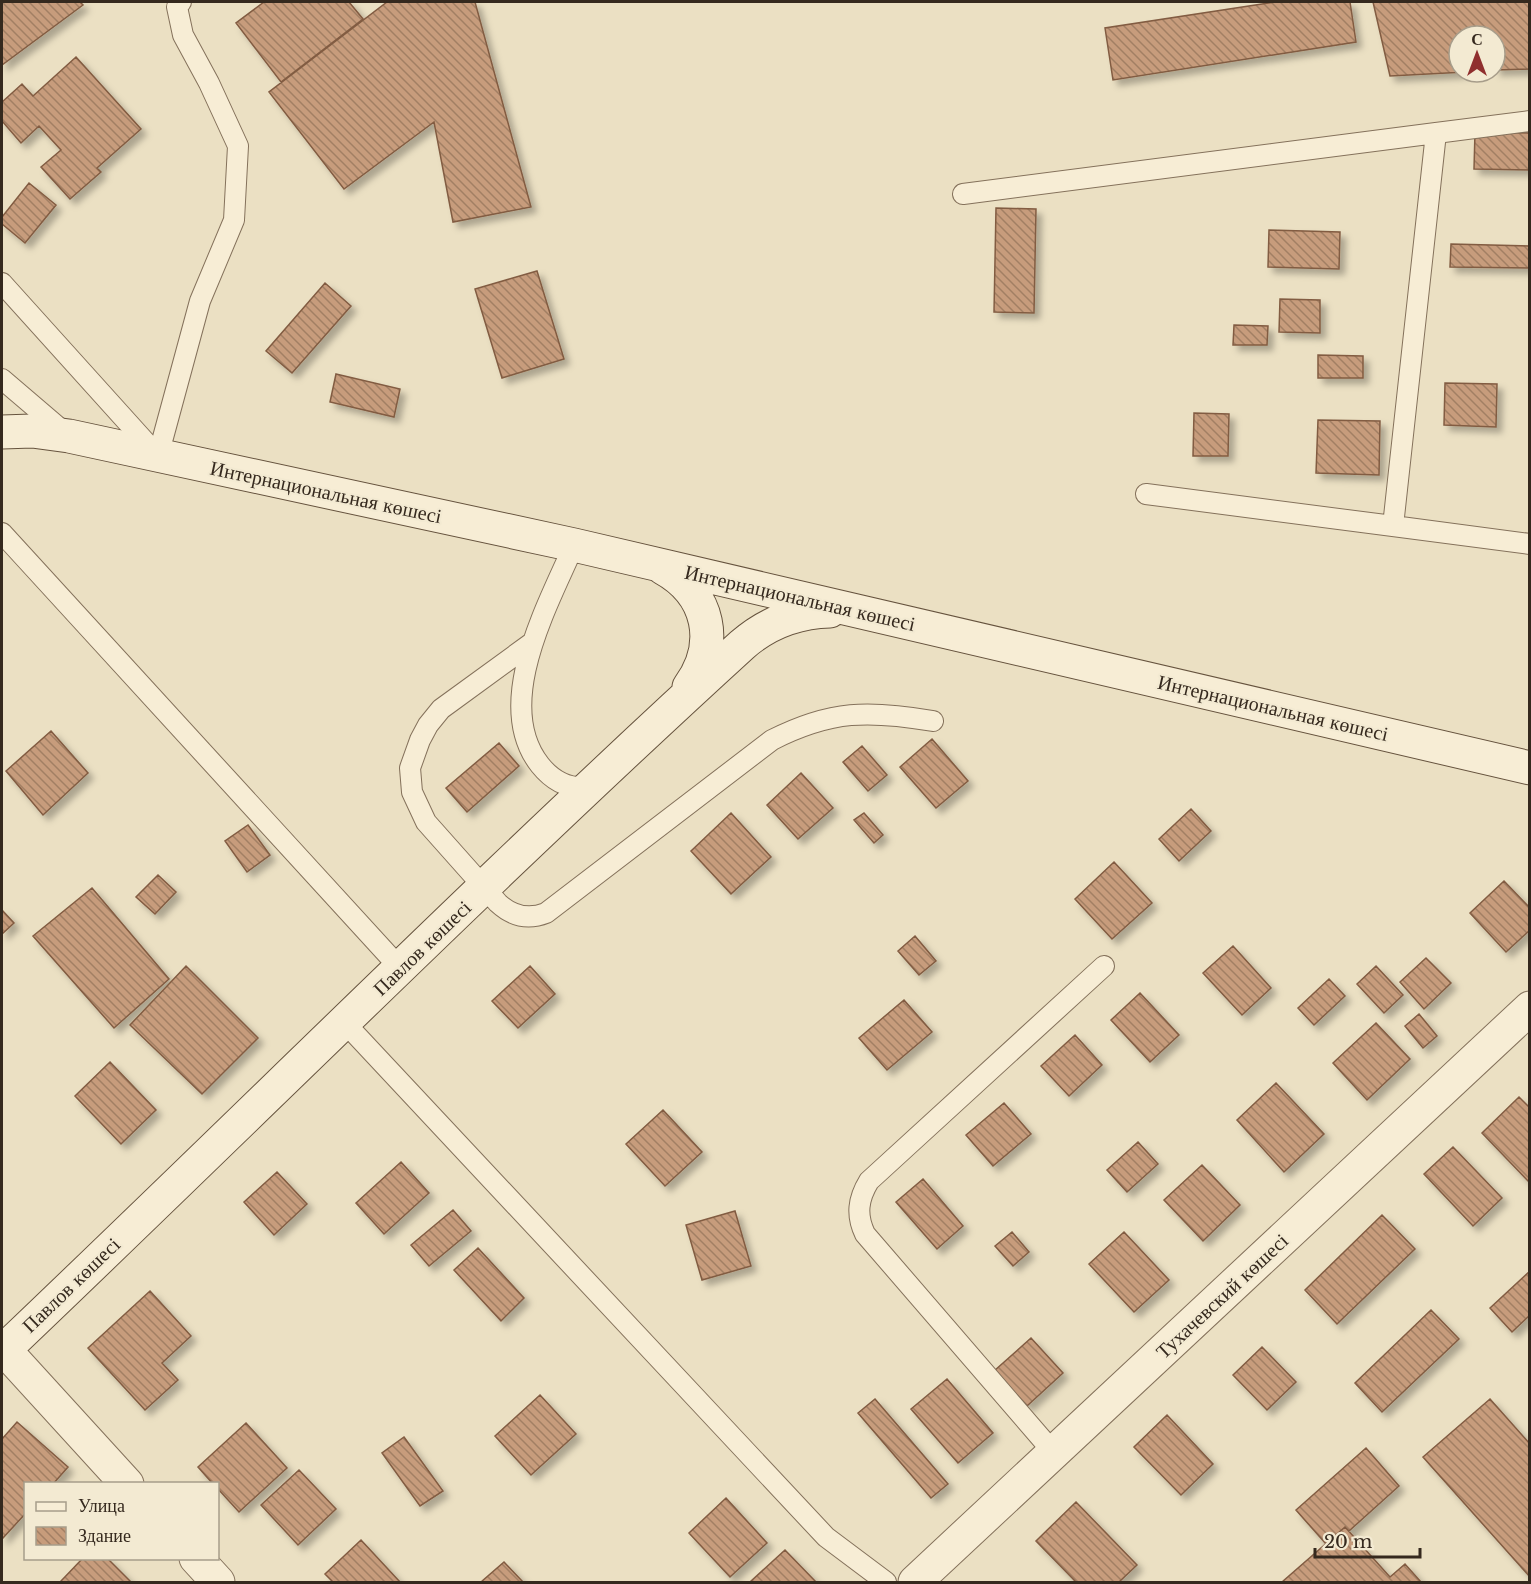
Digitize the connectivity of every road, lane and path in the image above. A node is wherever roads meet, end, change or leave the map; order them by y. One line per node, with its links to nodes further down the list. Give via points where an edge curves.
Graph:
1 (181, 2): 9 (lane, via 177,6 183,34 238,146 234,220 200,301)
2 (1530, 121): 3 (lane)
3 (1436, 133): 4 (lane); 11 (lane)
4 (963, 194)
5 (2, 283): 9 (lane)
6 (2, 378): 8 (lane)
7 (2, 432): 8 (street, Интернациональная көшесі)
8 (69, 436): 9 (street, Интернациональная көшесі)
9 (158, 456): 14 (street, Интернациональная көшесі)
10 (1146, 494): 11 (lane)
11 (1393, 526): 13 (lane)
12 (2, 533): 24 (lane)
13 (1530, 544)
14 (574, 545): 15 (street, Интернациональная көшесі); 17 (lane)
15 (658, 566): 16 (street, Интернациональная көшесі); 18 (street, via 679,579 698,600 707,630 703,662)
16 (874, 614): 18 (street, Павлов көшесі, via 827,611 774,622 757,632); 20 (street, Интернациональная көшесі)
17 (532, 642): 21 (lane, via 523,681 522,715 529,746 553,778 571,786); 22 (lane, via 441,709 420,740 410,768 412,792 426,822)
18 (675, 705): 21 (street, Павлов көшесі)
19 (933, 721): 22 (lane, via 883,714 849,715 808,723 772,740 539,916 522,917 505,909)
20 (1530, 768)
21 (587, 786): 22 (street, Павлов көшесі)
22 (485, 888): 24 (street, Павлов көшесі)
23 (1104, 966): 28 (lane, via 869,1182 858,1207 865,1234)
24 (400, 968): 26 (street, Павлов көшесі)
25 (1530, 1008): 28 (street, Тухачевский көшесі)
26 (345, 1023): 27 (street, Павлов көшесі); 32 (lane, via 826,1537)
27 (2, 1350): 29 (street)
28 (1054, 1453): 33 (street, Тухачевский көшесі)
29 (125, 1482)
30 (198, 1560): 31 (street)
31 (218, 1582)
32 (886, 1582)
33 (915, 1582)

